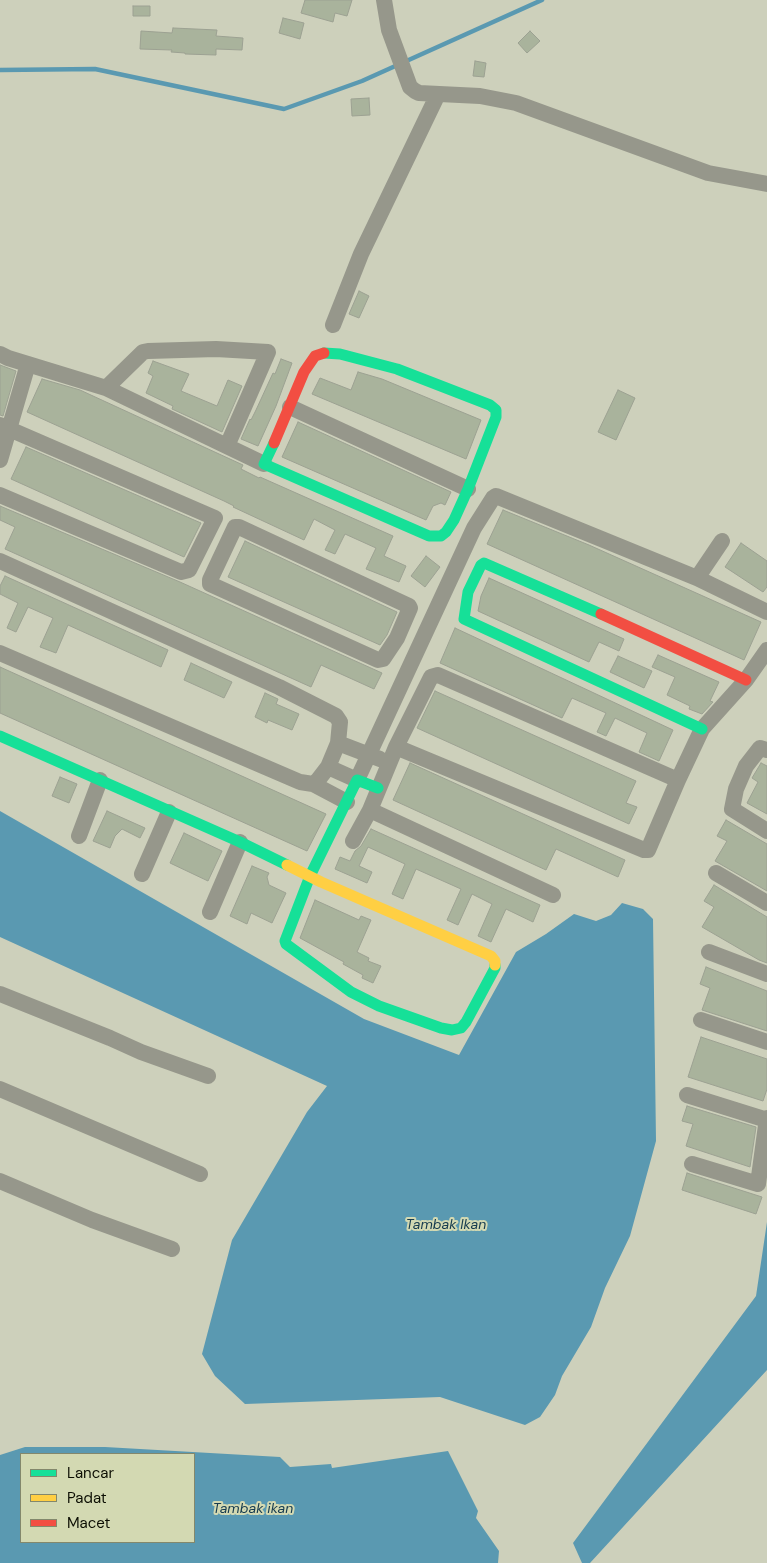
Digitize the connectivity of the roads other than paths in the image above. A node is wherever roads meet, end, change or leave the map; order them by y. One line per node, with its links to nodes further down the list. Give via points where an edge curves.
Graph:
1 (384, 0): 2 (street, via 389,30 410,87 419,93)
2 (438, 94): 3 (street, via 480,96 516,103 708,173); 4 (street, via 361,254)
3 (767, 184)
4 (333, 326)
5 (0, 354): 6 (street)
6 (28, 364): 7 (street); 9 (street)
7 (106, 388): 10 (street); 10 (street, via 148,350 268,352)
8 (290, 407): 12 (street); 13 (street); 13 (street, via 309,363 324,353 397,369 490,406 496,410 496,417)
9 (5, 427): 11 (street); 14 (street, via 215,518 189,570 185,572)
10 (227, 446): 12 (street)
11 (0, 460)
12 (264, 464): 15 (street, via 428,536 442,536)
13 (468, 489): 15 (street)
14 (0, 495)
15 (454, 520): 16 (street)
16 (474, 528): 19 (street, via 493,498 499,497); 20 (street)
17 (722, 541): 19 (street)
18 (0, 561): 30 (street, via 336,716 340,722)
19 (697, 578): 22 (street)
20 (448, 585): 21 (street); 24 (street)
21 (468, 592): 27 (street, via 481,565 487,563); 28 (street, via 464,619)
22 (767, 612)
23 (397, 638): 23 (street, via 409,606 239,527 234,529 210,584 378,660 383,659); 24 (street)
24 (417, 649): 33 (street)
25 (767, 650): 27 (street)
26 (0, 653): 39 (street, via 300,782)
27 (746, 680): 28 (street)
28 (702, 728): 38 (street)
29 (0, 736): 36 (street)
30 (338, 743): 33 (street); 35 (street)
31 (396, 747): 34 (street); 38 (street, via 431,676 438,675); 38 (street, via 644,850 650,848)
32 (767, 750): 44 (street, via 760,748 746,766 732,809)
33 (370, 755): 34 (street); 37 (street)
34 (390, 764): 40 (street)
35 (328, 767): 37 (street); 39 (street)
36 (100, 780): 43 (street); 45 (street)
37 (357, 780): 40 (street); 41 (street)
38 (678, 780)
39 (312, 784): 41 (street)
40 (378, 788): 42 (street)
41 (347, 802): 50 (street)
42 (370, 810): 46 (street); 51 (street)
43 (169, 812): 47 (street); 49 (street)
44 (767, 831)
45 (79, 836)
46 (353, 841)
47 (240, 842): 50 (street); 53 (street)
48 (716, 873): 52 (street)
49 (142, 874)
50 (310, 876): 50 (street, via 286,944 351,992 379,1006 441,1028 461,1028 495,968 491,956)
51 (553, 895)
52 (767, 903)
53 (210, 912)
54 (709, 952): 55 (street)
55 (767, 974)
56 (0, 994): 59 (street)
57 (700, 1020): 58 (street)
58 (767, 1042)
59 (208, 1076)
60 (0, 1089): 64 (street)
61 (687, 1095): 62 (street)
62 (767, 1119): 63 (street, via 758,1184)
63 (692, 1164)
64 (200, 1174)
65 (0, 1181): 66 (street)
66 (172, 1249)

